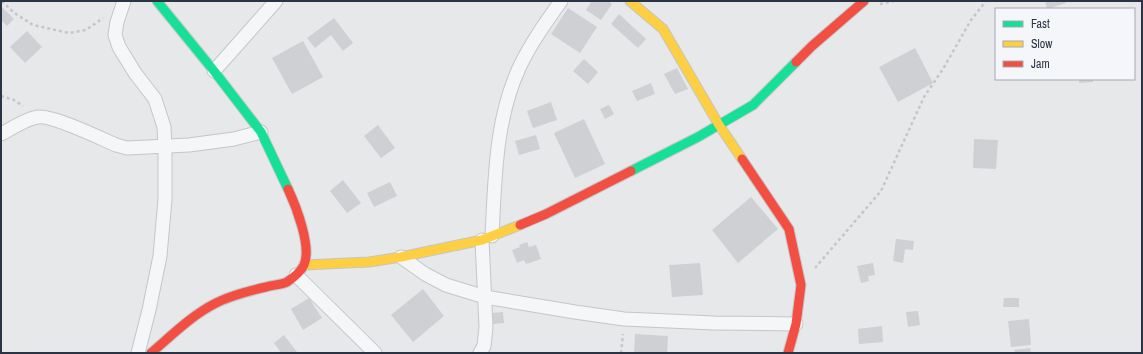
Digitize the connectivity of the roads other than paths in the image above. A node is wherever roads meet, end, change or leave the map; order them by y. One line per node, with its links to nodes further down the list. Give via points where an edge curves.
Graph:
1 (157, 1): 7 (street)
2 (276, 1): 7 (street)
3 (561, 1): 12 (street, via 520,66 508,99 501,128)
4 (630, 1): 8 (street, via 663,29)
5 (864, 1): 8 (street, via 812,46 753,105)
6 (123, 4): 11 (street, via 117,22 116,35 119,47 155,99 164,127)
7 (214, 71): 9 (street)
8 (719, 125): 12 (street, via 546,214); 16 (street, via 789,229 801,285)
9 (261, 132): 11 (street, via 234,139); 14 (street, via 295,203 303,231 307,250)
10 (1, 134): 11 (street, via 38,117 50,118 127,148)
11 (165, 146): 17 (street, via 165,199 160,256)
12 (487, 238): 13 (street); 15 (street)
13 (401, 257): 14 (street); 15 (street, via 446,285)
14 (300, 270): 18 (street, via 286,282 238,294 216,303 192,318); 19 (street)
15 (485, 297): 16 (street, via 624,319); 20 (street, via 485,340)
16 (796, 324): 21 (street)
17 (138, 353)
18 (151, 353)
19 (375, 353)
20 (480, 353)
21 (788, 353)

